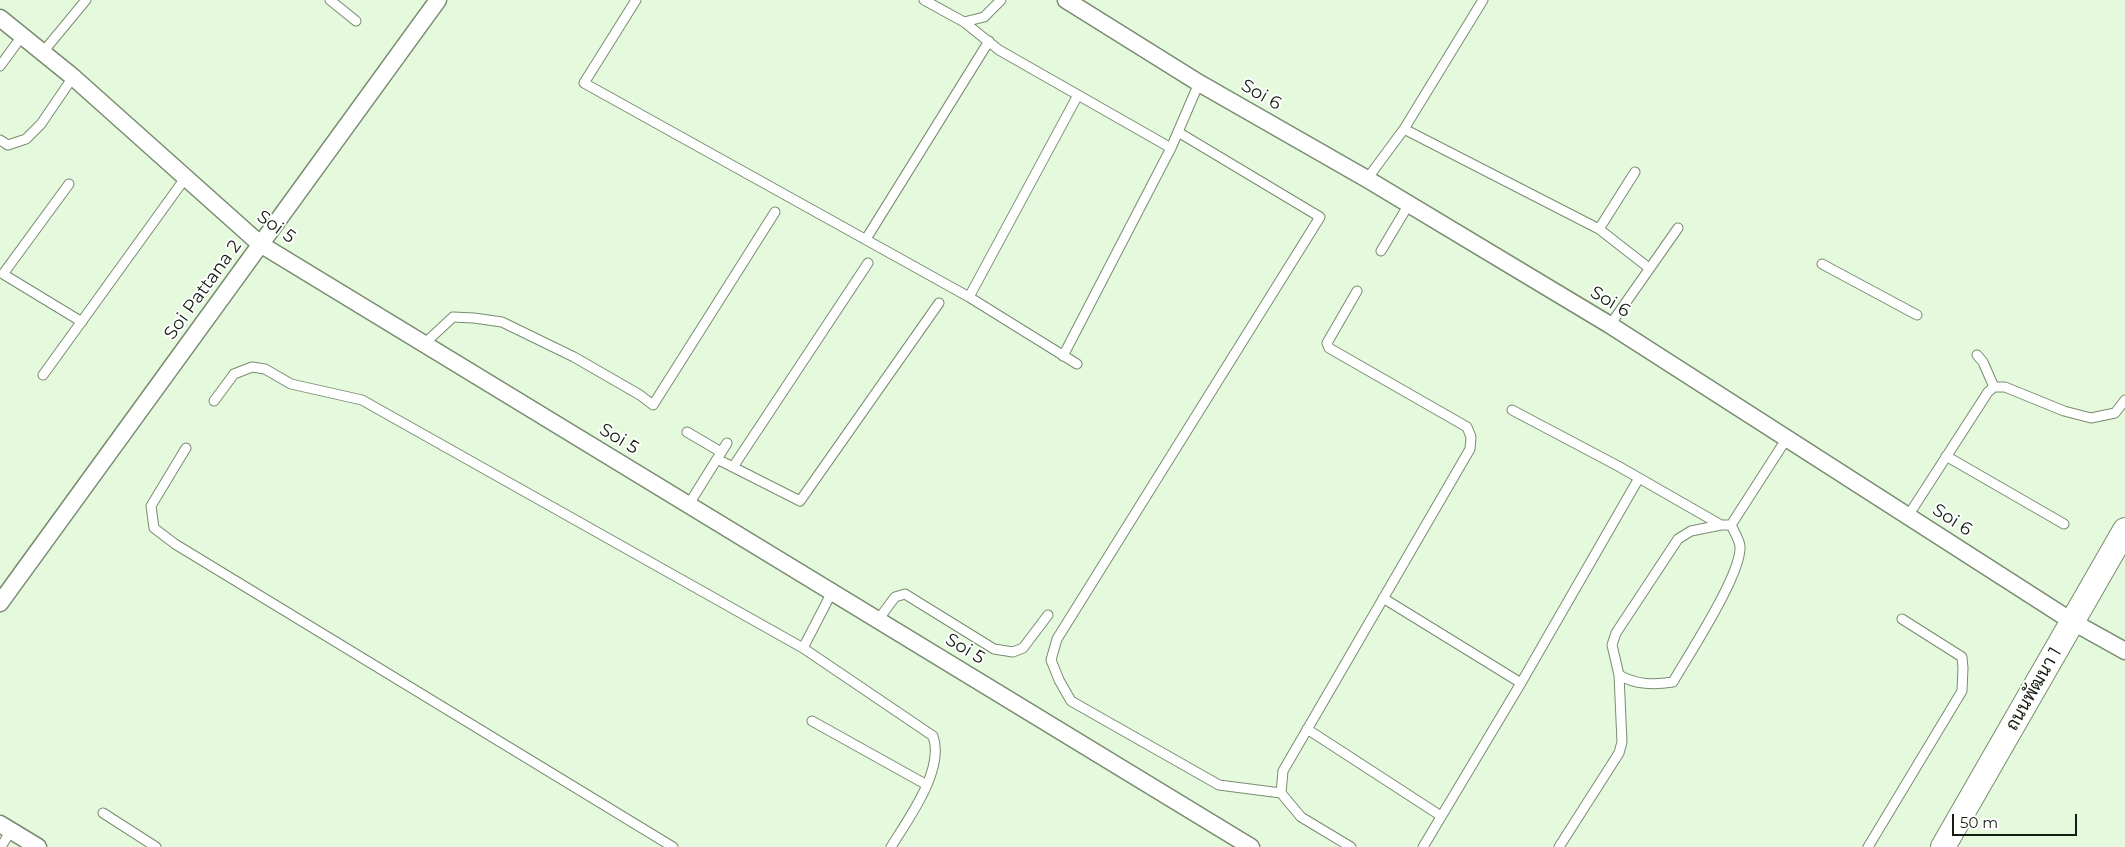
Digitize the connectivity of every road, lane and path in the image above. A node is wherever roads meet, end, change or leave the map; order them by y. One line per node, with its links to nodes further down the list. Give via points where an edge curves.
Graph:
1 (86, 0): 14 (lane)
2 (330, 0): 10 (lane)
3 (438, 0): 32 (street, Soi Pattana 2)
4 (636, 0): 31 (lane, via 584,83)
5 (924, 0): 11 (lane)
6 (1001, 0): 11 (lane, via 984,17)
7 (1066, 0): 17 (street, Soi 6)
8 (1484, 0): 19 (lane)
9 (1, 21): 12 (street, Soi 5)
10 (356, 21)
11 (964, 22): 13 (lane)
12 (22, 36): 14 (street, Soi 5); 15 (lane)
13 (989, 41): 18 (lane, via 999,50); 31 (lane)
14 (42, 52): 16 (street, Soi 5)
15 (0, 66)
16 (73, 76): 21 (lane, via 41,124 26,139 8,145); 24 (street, Soi 5)
17 (1199, 83): 20 (lane); 25 (street, Soi 6)
18 (1078, 94): 22 (lane); 39 (lane)
19 (1404, 129): 25 (lane); 30 (lane)
20 (1178, 132): 22 (lane); 81 (lane, via 1320,217 1057,639 1051,660 1070,701 1219,785)
21 (0, 140)
22 (1171, 148): 46 (lane)
23 (1635, 172): 30 (lane)
24 (186, 177): 32 (street, Soi 5); 42 (lane)
25 (1367, 179): 27 (street, Soi 6)
26 (69, 184): 37 (lane)
27 (1409, 204): 33 (lane); 43 (street, Soi 6)
28 (775, 212): 44 (lane, via 653,405 574,357 502,322 452,317)
29 (1678, 228): 36 (lane)
30 (1599, 229): 36 (lane)
31 (866, 239): 39 (lane)
32 (260, 244): 44 (street, Soi 5); 69 (street, Soi Pattana 2)
33 (1381, 251)
34 (868, 263): 59 (lane)
35 (1822, 264): 41 (lane)
36 (1649, 268): 43 (lane)
37 (2, 276): 42 (lane)
38 (1358, 291): 68 (lane, via 1327,344 1329,348 1466,427 1471,437 1470,449)
39 (969, 297): 46 (lane)
40 (940, 303): 59 (lane, via 800,501)
41 (1917, 316)
42 (82, 322): 48 (lane)
43 (1610, 324): 54 (street, Soi 6)
44 (424, 344): 61 (street, Soi 5)
45 (1977, 355): 49 (lane)
46 (1063, 356): 47 (lane)
47 (1077, 364)
48 (44, 375)
49 (1994, 387): 50 (lane, via 2015,390 2064,411 2091,418 2115,413); 58 (lane)
50 (2125, 400)
51 (214, 401): 74 (lane, via 234,374 252,367 265,369 291,384 362,400)
52 (1512, 410): 60 (lane)
53 (687, 432): 57 (lane)
54 (1787, 438): 62 (street, Soi 6); 65 (lane)
55 (726, 443): 57 (lane)
56 (186, 448): 88 (lane, via 151,506 154,528 175,544)
57 (719, 455): 59 (lane); 61 (lane)
58 (1946, 456): 62 (lane); 63 (lane)
59 (733, 466)
60 (1639, 478): 64 (lane); 77 (lane)
61 (689, 504): 67 (street, Soi 5)
62 (1908, 516): 73 (street, Soi 6)
63 (2064, 524)
64 (1721, 525): 65 (lane); 76 (lane, via 1691,531 1678,538 1616,633 1612,645)
65 (1731, 525): 76 (lane, via 1740,545 1731,581 1673,682 1654,684 1628,680)
66 (2125, 530): 73 (main road, ถนนพัฒนา 1)
67 (832, 592): 72 (street, Soi 5); 74 (lane)
68 (1383, 598): 77 (lane); 79 (lane)
69 (0, 603)
70 (1048, 615): 72 (lane, via 1023,648 1013,652 994,649 905,594 895,597)
71 (1902, 619): 94 (lane, via 1962,657 1962,691)
72 (878, 620): 90 (street, Soi 5)
73 (2072, 622): 75 (street, Soi 6); 95 (main road, ถนนพัฒนา 1)
74 (803, 648): 80 (lane, via 931,732 935,741 935,762)
75 (2125, 651)
76 (1619, 675): 93 (lane, via 1622,742 1619,753)
77 (1521, 682): 83 (lane)
78 (812, 721): 80 (lane)
79 (1307, 730): 81 (lane, via 1283,771); 83 (lane)
80 (928, 785): 89 (lane)
81 (1280, 793): 91 (lane, via 1301,817)
82 (103, 813): 87 (lane)
83 (1441, 816): 92 (lane)
84 (5, 827): 85 (lane); 86 (street)
85 (1, 847)
86 (38, 847)
87 (156, 847)
88 (674, 847)
89 (891, 847)
90 (1251, 847)
91 (1351, 847)
92 (1423, 847)
93 (1559, 847)
94 (1868, 847)
95 (1943, 847)

